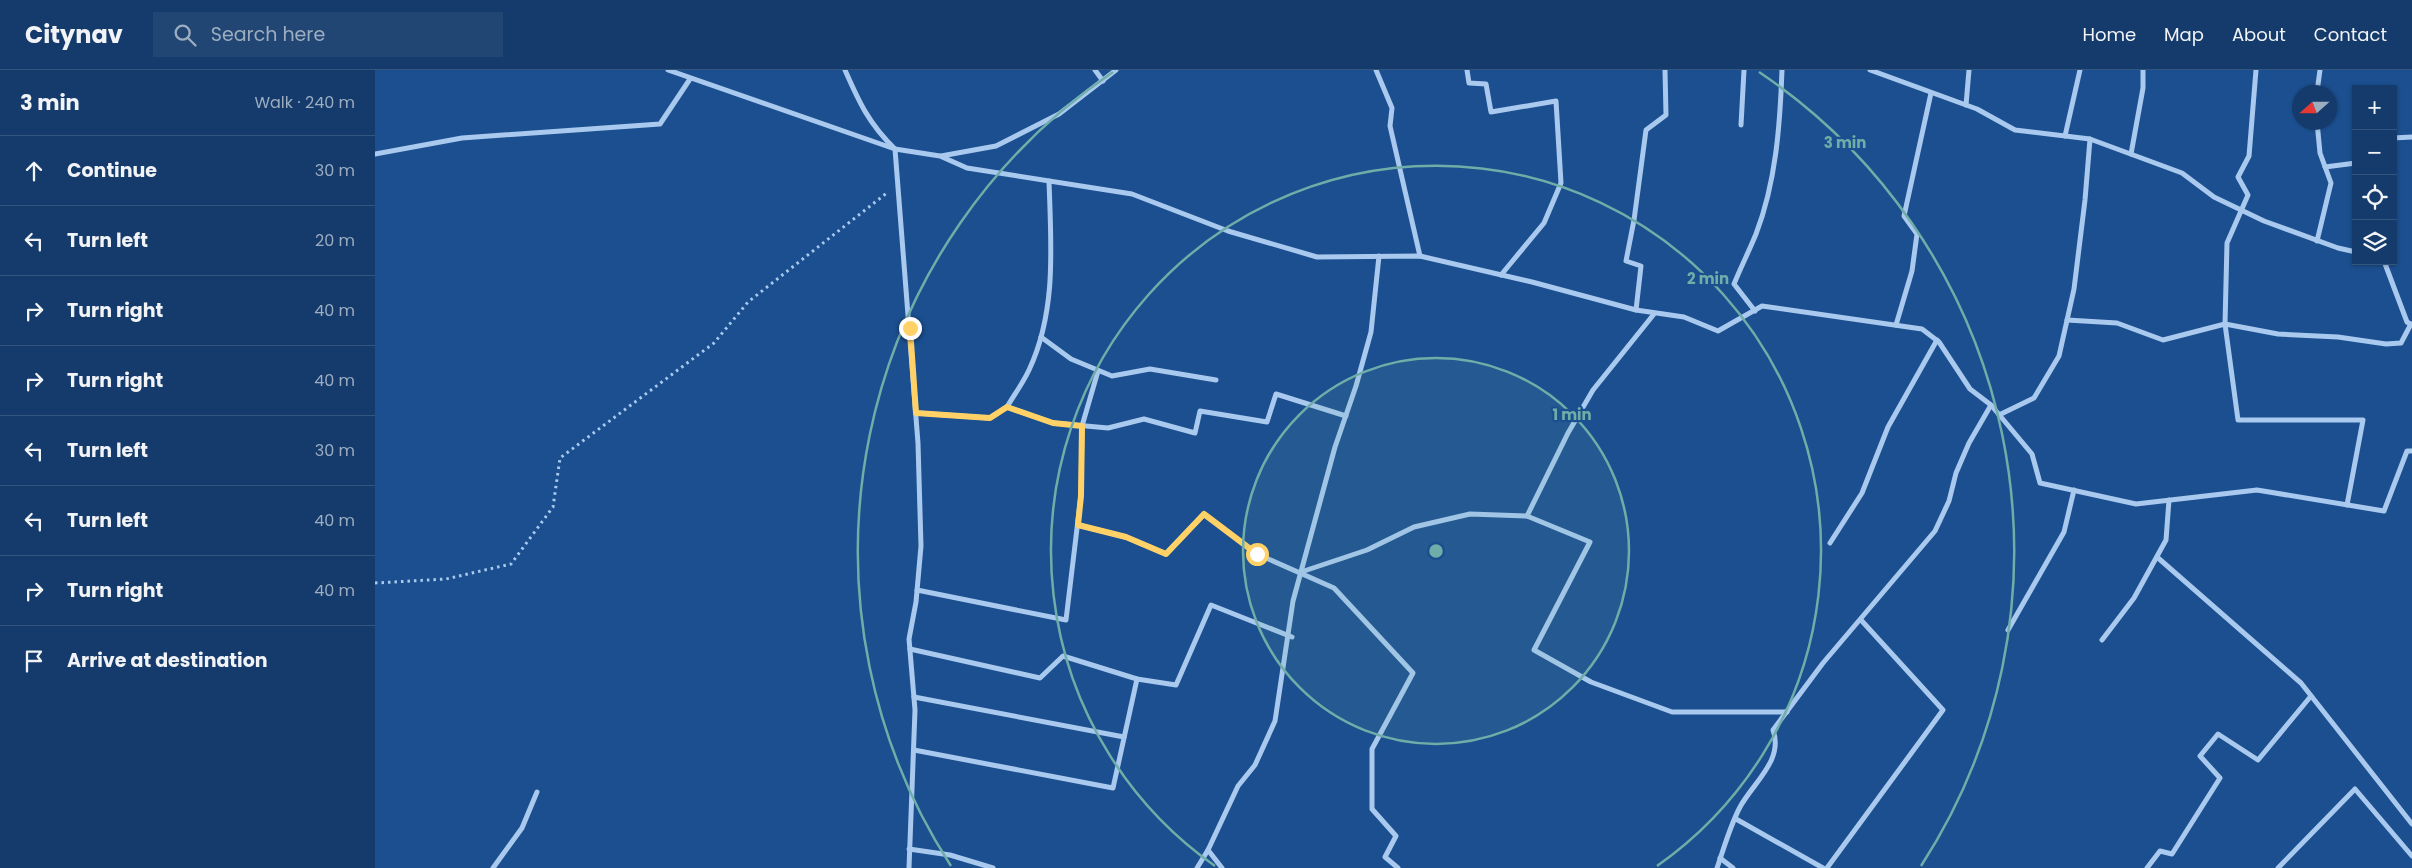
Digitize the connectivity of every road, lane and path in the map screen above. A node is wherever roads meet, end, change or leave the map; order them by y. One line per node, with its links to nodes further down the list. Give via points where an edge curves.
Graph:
1 (667, 70): 16 (street)
2 (845, 70): 27 (street, via 862,110 876,131)
3 (1095, 70): 17 (street)
4 (1115, 70): 17 (street)
5 (1376, 70): 39 (street, via 1392,108 1390,126)
6 (1467, 70): 41 (street, via 1469,83 1486,84 1491,112 1555,101 1561,183 1544,223)
7 (1665, 70): 42 (street, via 1666,115 1646,130 1626,261 1641,266)
8 (1744, 70): 21 (street)
9 (1782, 70): 43 (street, via 1780,120 1771,178 1756,233 1733,284)
10 (1870, 70): 19 (street)
11 (1969, 70): 20 (street)
12 (2080, 70): 23 (street)
13 (2143, 70): 29 (street, via 2143,88)
14 (2256, 70): 35 (street, via 2249,156 2238,177 2248,195)
15 (2320, 70): 18 (street)
16 (690, 79): 27 (street); 28 (street, via 660,124 462,138)
17 (1103, 81): 30 (street, via 1059,114 996,146)
18 (2318, 85)
19 (1931, 93): 20 (street); 47 (street, via 1904,216 1917,234 1912,271)
20 (1967, 105): 23 (street, via 2015,130)
21 (1741, 125)
22 (2318, 130): 32 (street)
23 (2065, 136): 26 (street)
24 (2412, 137): 25 (street)
25 (2397, 138)
26 (2090, 139): 29 (street); 45 (street, via 2074,289)
27 (895, 150): 30 (street); 34 (street)
28 (375, 154)
29 (2131, 154): 35 (street, via 2182,173 2214,196)
30 (940, 156): 33 (street, via 967,168)
31 (2352, 164): 32 (street)
32 (2325, 167): 36 (street, via 2331,183)
33 (1049, 181): 38 (street, via 1132,194 1228,231 1317,257); 49 (street, via 1052,274)
34 (897, 185): 55 (street); 68 (path, via 748,302 714,343 559,458 553,507 511,564 446,579)
35 (2242, 210): 36 (street); 46 (street, via 2227,243)
36 (2317, 241): 37 (street)
37 (2352, 251)
38 (1379, 256): 39 (street); 56 (street, via 1371,332)
39 (1420, 256): 41 (street)
40 (2385, 265): 48 (street)
41 (1501, 275): 42 (street)
42 (1635, 310): 44 (street)
43 (1755, 311): 44 (street, via 1718,331 1684,317); 47 (street, via 1762,306)
44 (1654, 314): 63 (street, via 1593,390)
45 (2067, 320): 46 (street, via 2117,323 2163,340); 57 (street, via 2059,356 2034,398)
46 (2225, 324): 48 (street, via 2278,334 2338,337 2386,344 2401,343); 62 (street, via 2238,420 2363,420)
47 (1896, 325): 50 (street, via 1922,329)
48 (2411, 325)
49 (1041, 336): 51 (street, via 1071,359); 54 (street, via 1029,370)
50 (1937, 340): 53 (street, via 1970,389); 65 (street, via 1888,427 1862,493)
51 (1098, 371): 52 (street, via 1112,376 1150,368); 58 (street)
52 (1216, 380)
53 (1991, 406): 57 (street); 70 (street, via 1969,443 1956,473 1949,502 1935,531)
54 (1007, 407): 55 (street, via 990,418); 58 (street, via 1053,423)
55 (916, 413): 69 (street, via 921,546)
56 (1346, 416): 58 (street, via 1276,394 1267,422 1200,411 1195,432 1144,419 1108,428); 67 (street)
57 (1999, 416): 60 (street, via 2031,454 2040,483)
58 (1082, 426): 64 (street)
59 (2412, 451): 62 (street, via 2407,451 2384,511)
60 (2074, 490): 61 (street, via 2136,504); 71 (street, via 2064,532)
61 (2169, 500): 62 (street, via 2257,490); 66 (street, via 2166,540)
62 (2347, 505)
63 (1527, 516): 67 (street, via 1469,514 1414,527 1367,550); 78 (street, via 1590,542 1534,650 1591,682 1672,712)
64 (1078, 525): 67 (street, via 1126,537 1166,554 1204,514 1257,554); 69 (street, via 1065,620)
65 (1830, 543)
66 (2157, 557): 73 (street, via 2134,598); 76 (street, via 2301,683)
67 (1301, 572): 72 (street, via 1293,601); 93 (street, via 1334,588 1413,673 1372,749 1372,809 1396,836 1385,857)
68 (375, 583)
69 (917, 590): 74 (street)
70 (1861, 620): 78 (street, via 1823,663); 96 (street, via 1943,710)
71 (2008, 630)
72 (1290, 636): 75 (street, via 1211,605 1176,685); 85 (street, via 1275,721 1255,765 1238,786)
73 (2102, 640)
74 (910, 649): 75 (street, via 1040,678 1063,656); 77 (street)
75 (1137, 679): 79 (street)
76 (2311, 696): 83 (street); 97 (street, via 2259,760 2218,734 2199,756 2220,778 2172,854 2160,851)
77 (914, 697): 79 (street); 80 (street)
78 (1787, 712): 82 (street, via 1773,730 1777,739 1770,765 1740,807)
79 (1124, 737): 80 (street, via 1113,788)
80 (914, 750): 84 (street)
81 (537, 792): 88 (street, via 522,828)
82 (1736, 819): 87 (street); 96 (street)
83 (2412, 824)
84 (909, 849): 89 (street); 90 (street, via 950,855)
85 (1208, 850): 91 (street); 92 (street)
86 (2412, 856): 98 (street, via 2355,789)
87 (1720, 858): 94 (street); 95 (street)
88 (493, 868)
89 (909, 868)
90 (993, 868)
91 (1197, 868)
92 (1221, 868)
93 (1398, 868)
94 (1717, 868)
95 (1733, 868)
96 (1825, 868)
97 (2147, 868)
98 (2278, 868)

